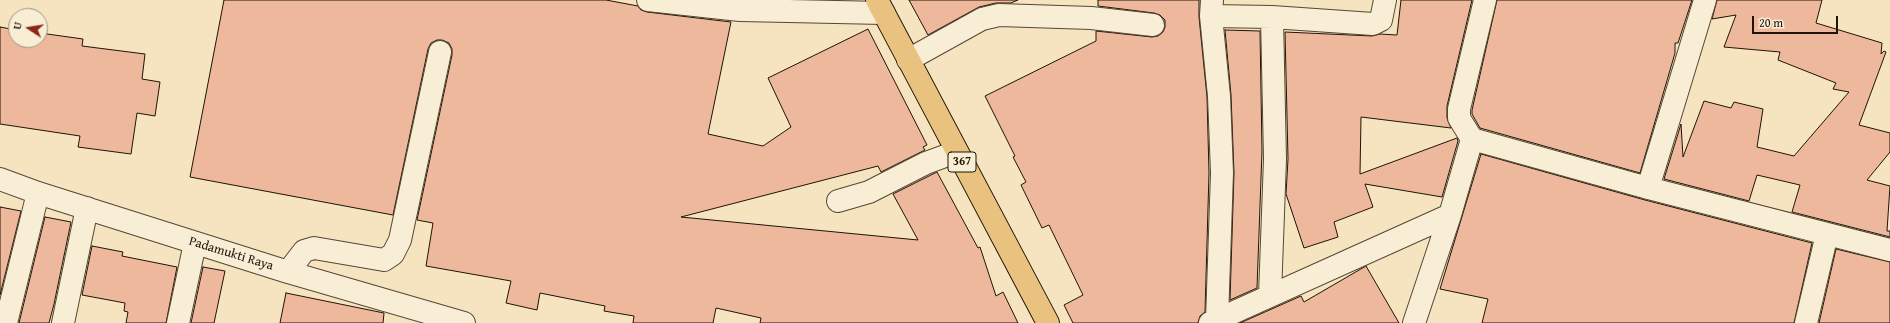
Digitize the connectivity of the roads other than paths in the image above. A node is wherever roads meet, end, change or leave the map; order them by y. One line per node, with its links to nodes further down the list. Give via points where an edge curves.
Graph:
1 (648, 0): 5 (street, via 740,10)
2 (1386, 0): 7 (street, via 1381,20 1373,24)
3 (1486, 0): 11 (street, via 1459,109 1459,118)
4 (1705, 0): 14 (street)
5 (880, 6): 10 (main road, 367)
6 (1212, 8): 7 (street); 24 (street, via 1222,173)
7 (1272, 17): 23 (street, via 1275,159)
8 (1152, 25): 10 (street, via 1091,18 999,15 982,20)
9 (440, 52): 22 (street, via 400,240 393,254 384,260 314,248 304,251)
10 (908, 60): 12 (main road, 367)
11 (1472, 139): 14 (street); 18 (street)
12 (956, 152): 16 (street, via 926,163 869,192); 29 (main road, 367)
13 (0, 179): 15 (street, Padamukti Raya)
14 (1648, 188): 19 (street)
15 (38, 193): 17 (street, Padamukti Raya); 25 (street)
16 (838, 201)
17 (87, 208): 20 (street, Padamukti Raya); 26 (street)
18 (1450, 215): 23 (street); 30 (street)
19 (1827, 234): 21 (street); 31 (street)
20 (195, 243): 22 (street, Padamukti Raya); 27 (street)
21 (1890, 250)
22 (288, 272): 28 (street, Padamukti Raya)
23 (1270, 295): 24 (street)
24 (1213, 321)
25 (6, 323)
26 (63, 323)
27 (178, 323)
28 (464, 323)
29 (1048, 323)
30 (1414, 323)
31 (1806, 323)

